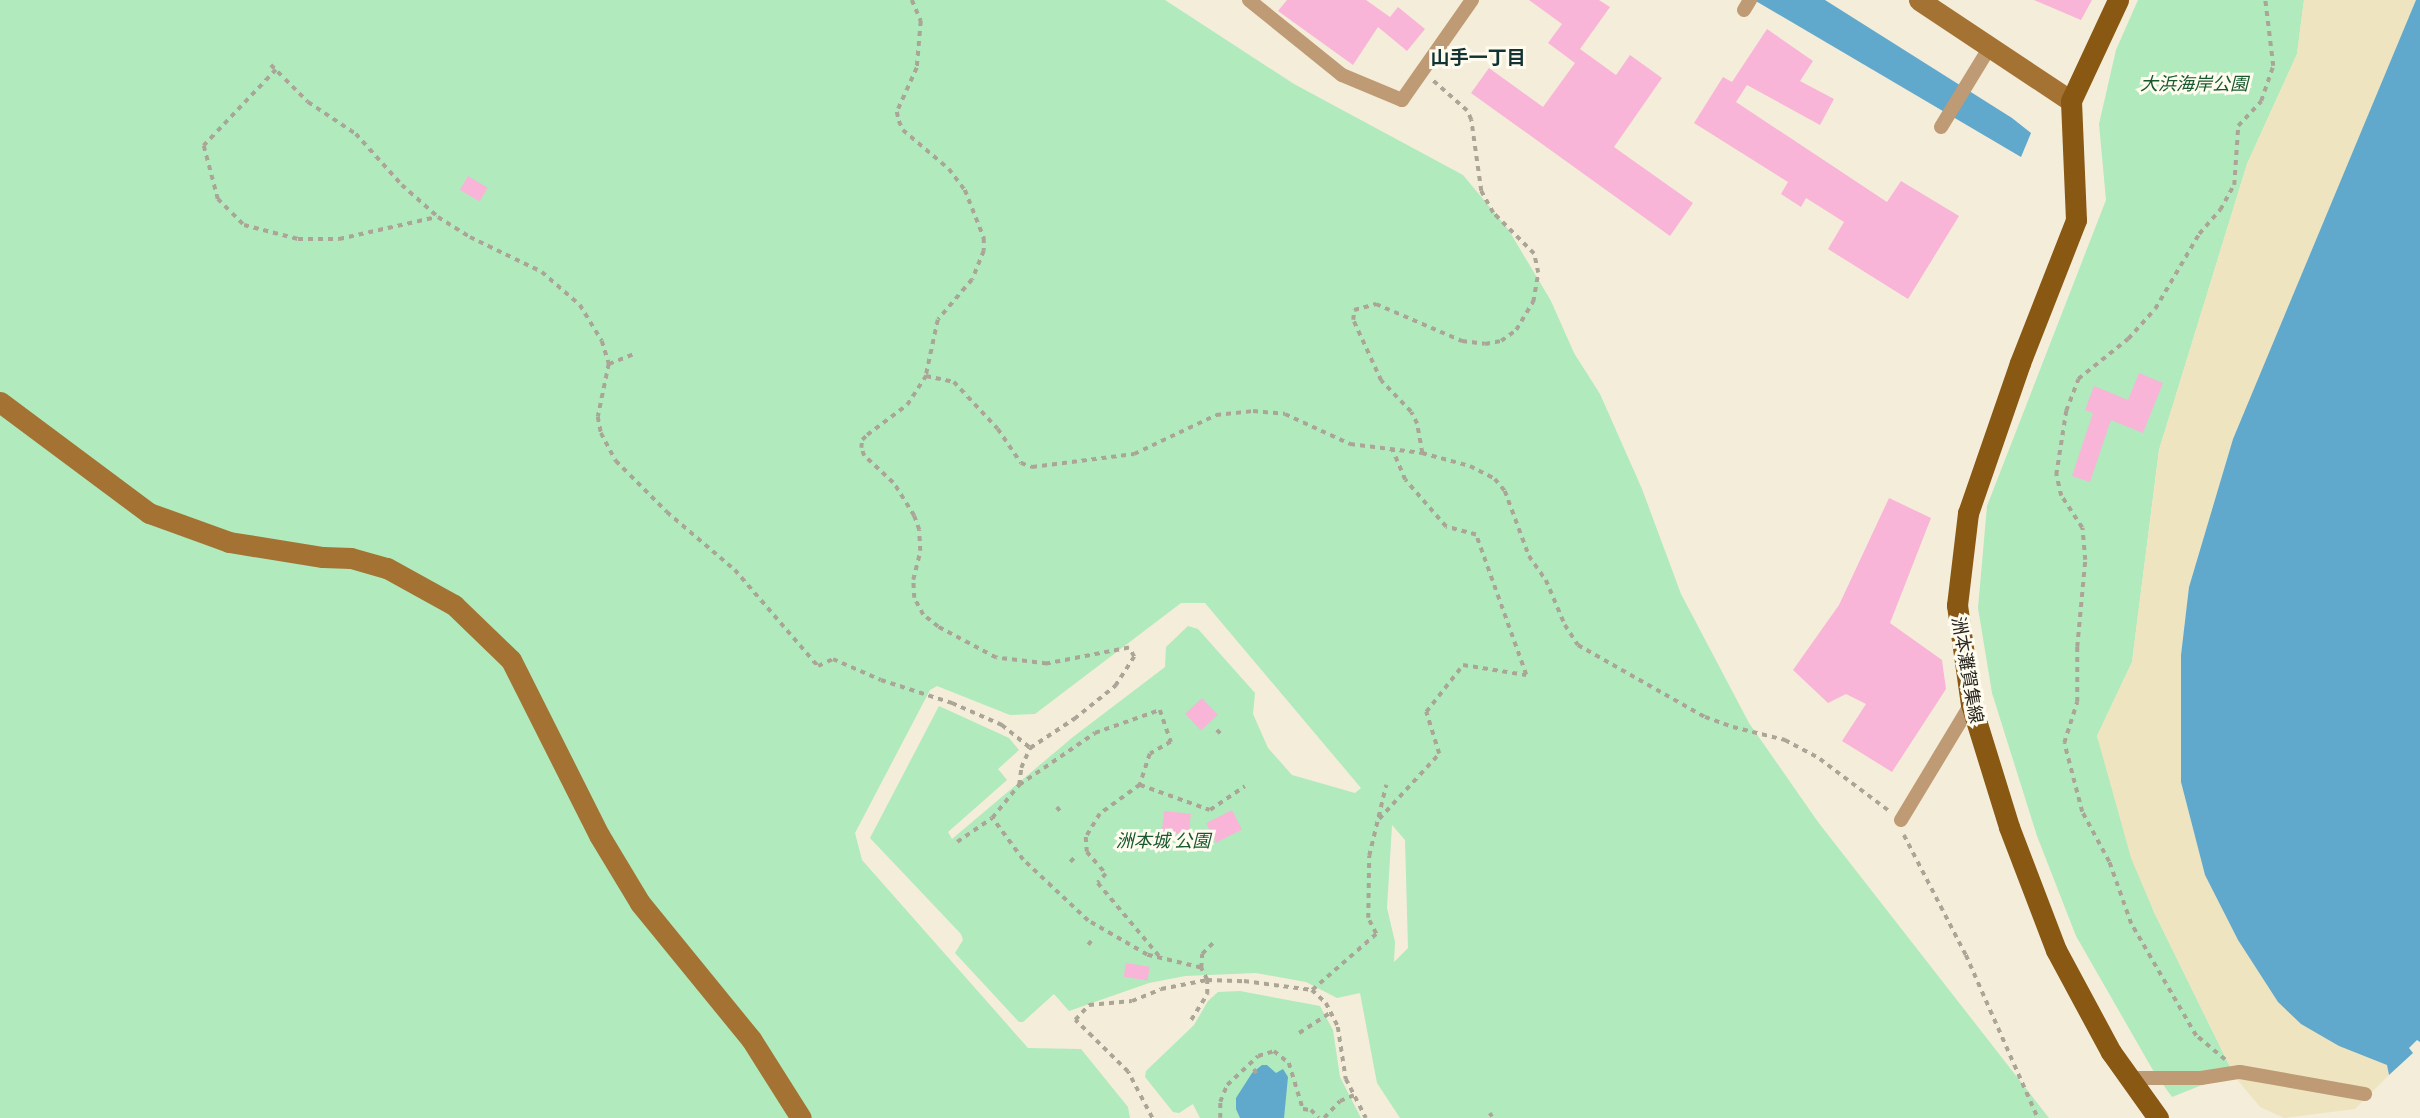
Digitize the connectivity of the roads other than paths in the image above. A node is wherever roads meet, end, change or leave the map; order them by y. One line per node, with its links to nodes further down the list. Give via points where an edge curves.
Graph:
1 (1249, 0): 2 (street, via 1342,75 1402,100)
2 (1472, 0)
3 (1919, 0): 5 (street)
4 (2118, 0): 6 (main road, 洲本灘賀集線)
5 (1992, 45): 6 (street); 7 (street)
6 (2071, 101): 9 (main road, 洲本灘賀集線, via 2076,220 1968,513 1957,605)
7 (1941, 127)
8 (0, 402): 13 (street, via 149,513 229,542 351,558 387,568 454,606 511,660 599,835 640,903 751,1039)
9 (1971, 704): 10 (street); 11 (main road, 洲本灘賀集線, via 2009,827 2056,950)
10 (1901, 820)
11 (2129, 1078): 12 (street, via 2202,1078 2240,1072); 14 (main road, 洲本灘賀集線)
12 (2365, 1094)
13 (801, 1118)
14 (2158, 1118)

